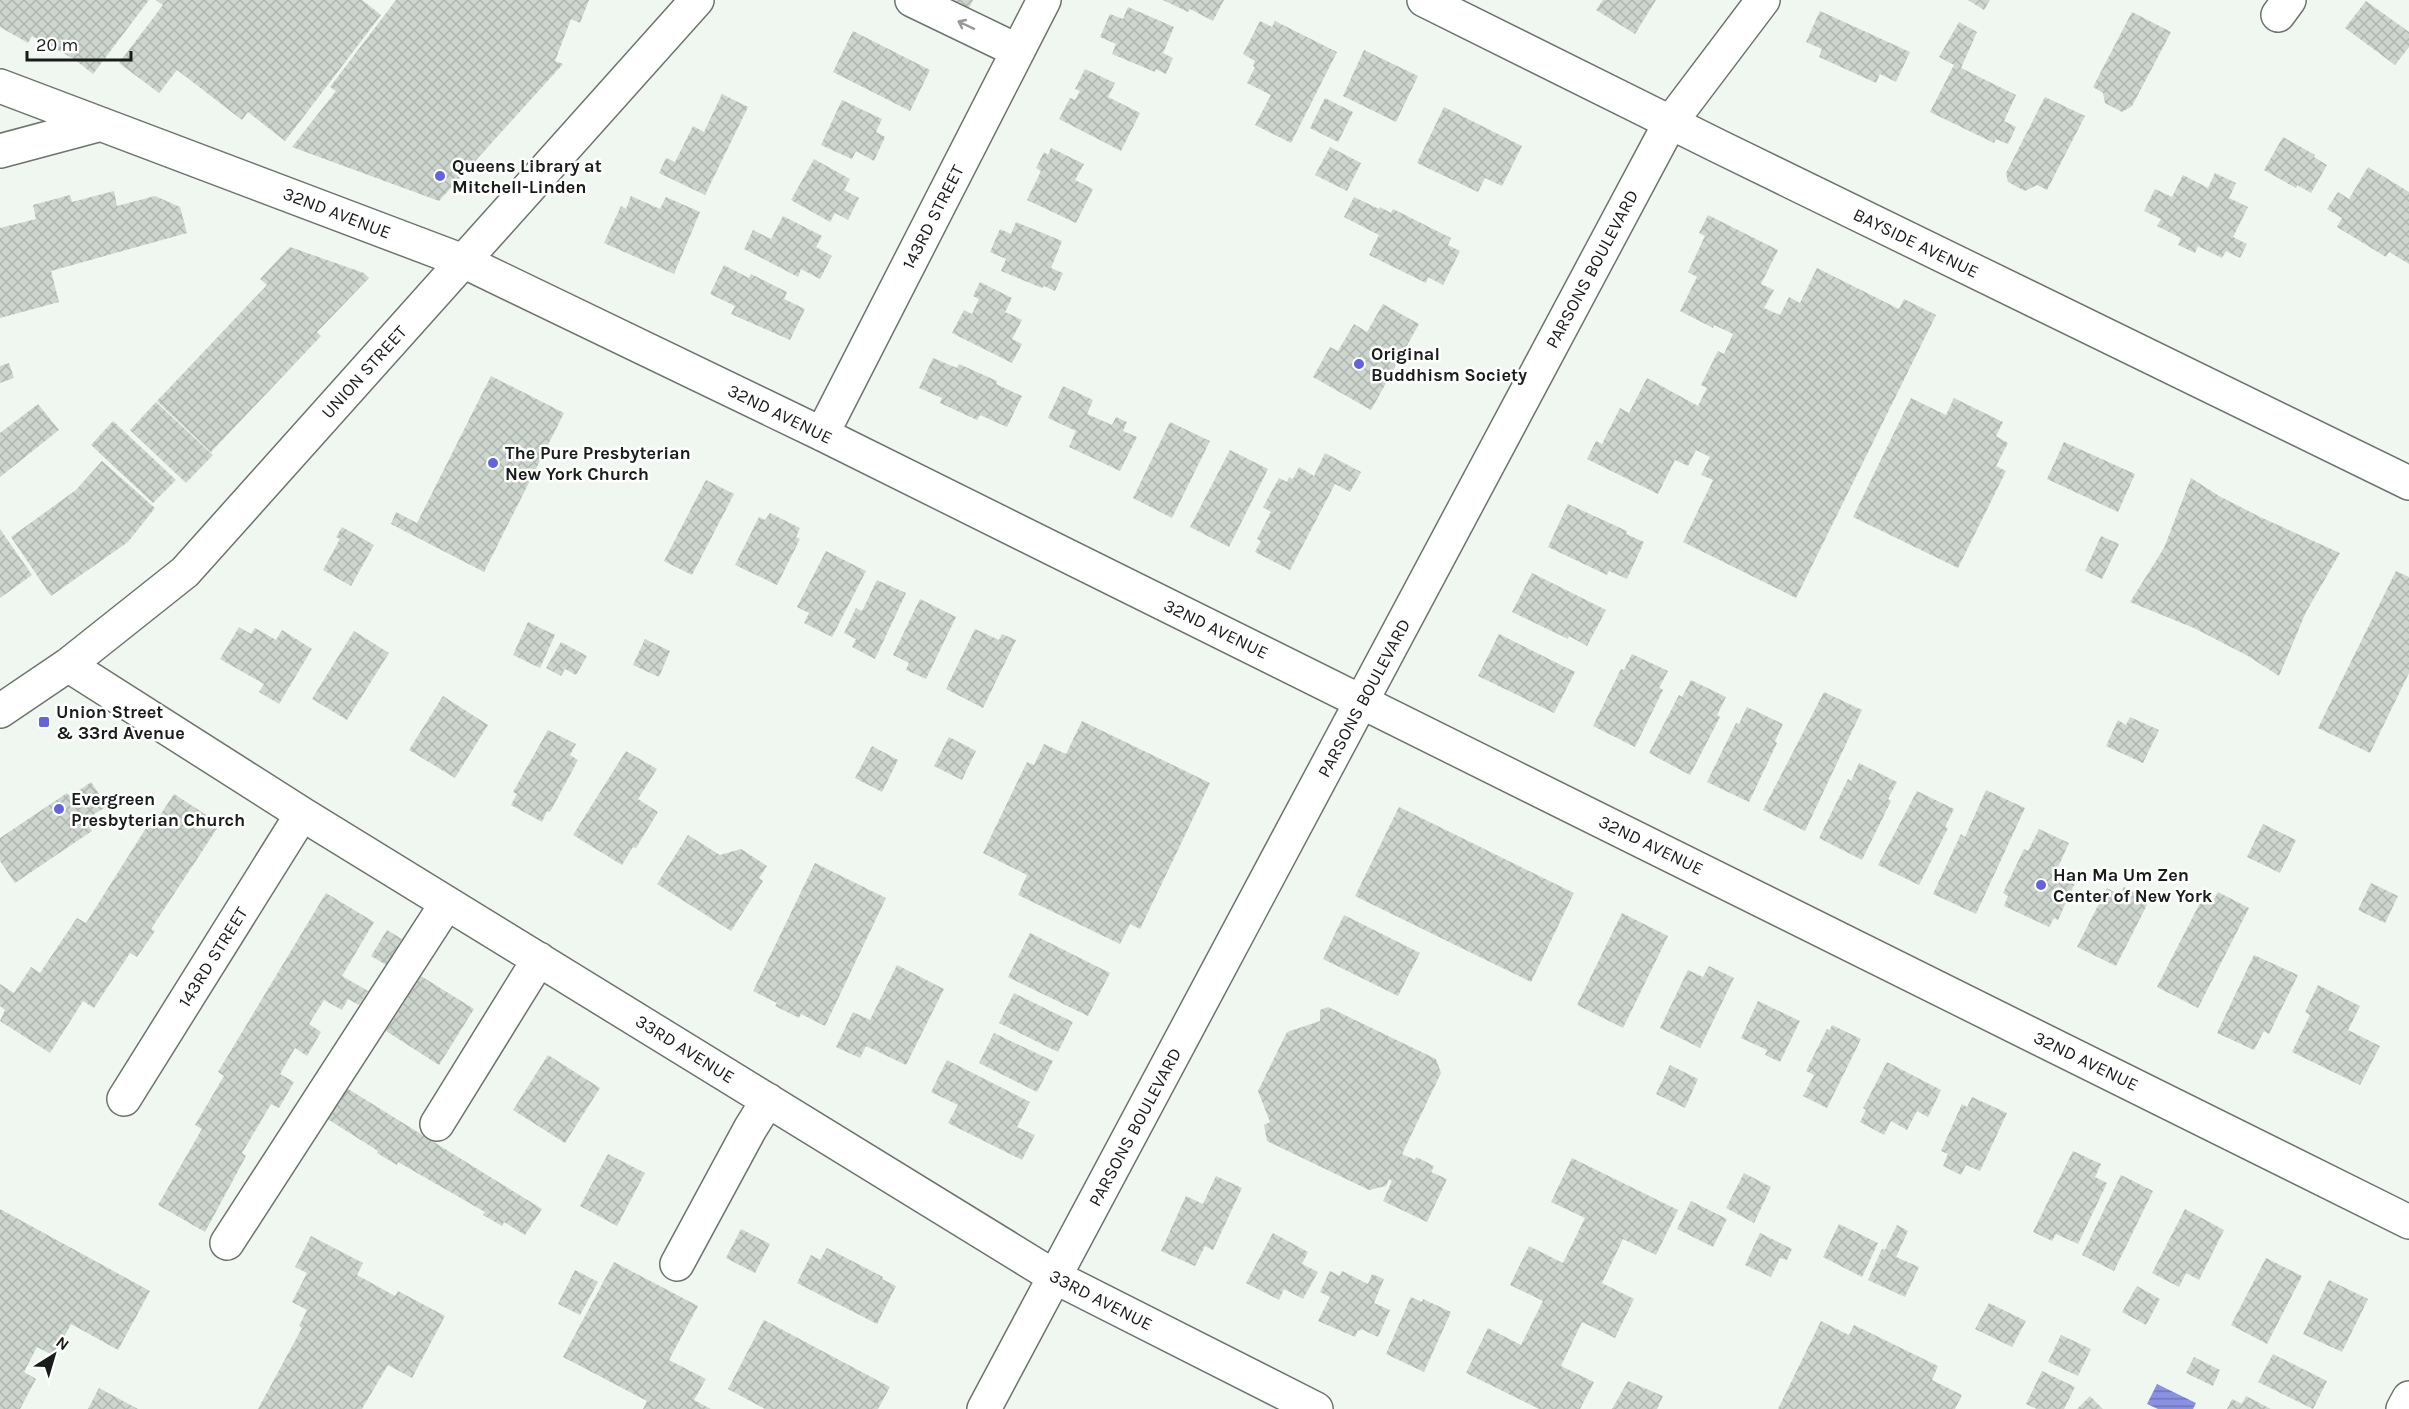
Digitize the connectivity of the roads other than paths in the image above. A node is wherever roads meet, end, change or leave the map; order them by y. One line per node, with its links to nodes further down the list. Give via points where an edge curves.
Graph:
1 (697, 0): 11 (street, UNION STREET)
2 (912, 0): 6 (street, one-way to 2)
3 (1044, 0): 6 (street, 143RD STREET)
4 (1424, 0): 9 (street, BAYSIDE AVENUE)
5 (1763, 0): 9 (street, PARSONS BOULEVARD)
6 (1018, 51): 12 (street, 143RD STREET)
7 (0, 86): 8 (street, 32ND AVENUE)
8 (101, 123): 10 (street); 11 (street, 32ND AVENUE)
9 (1670, 123): 13 (street, BAYSIDE AVENUE); 15 (street, PARSONS BOULEVARD)
10 (0, 151)
11 (463, 261): 12 (street, 32ND AVENUE); 14 (street, UNION STREET, via 185,572)
12 (822, 434): 15 (street, 32ND AVENUE)
13 (2409, 483)
14 (68, 665): 16 (street, UNION STREET); 17 (street, 33RD AVENUE)
15 (1362, 701): 23 (street, 32ND AVENUE); 26 (street, PARSONS BOULEVARD)
16 (0, 711)
17 (302, 814): 18 (street, 33RD AVENUE); 20 (street, 143RD STREET)
18 (447, 903): 19 (street, 33RD AVENUE); 24 (street)
19 (539, 959): 21 (street, 33RD AVENUE); 22 (street)
20 (124, 1099)
21 (768, 1101): 25 (street); 26 (street, 33RD AVENUE)
22 (437, 1124)
23 (2409, 1222)
24 (227, 1243)
25 (677, 1264)
26 (1055, 1277): 28 (street, PARSONS BOULEVARD); 29 (street, 33RD AVENUE)
27 (2409, 1398): 30 (street)
28 (984, 1409)
29 (1316, 1409)
30 (2403, 1409)

